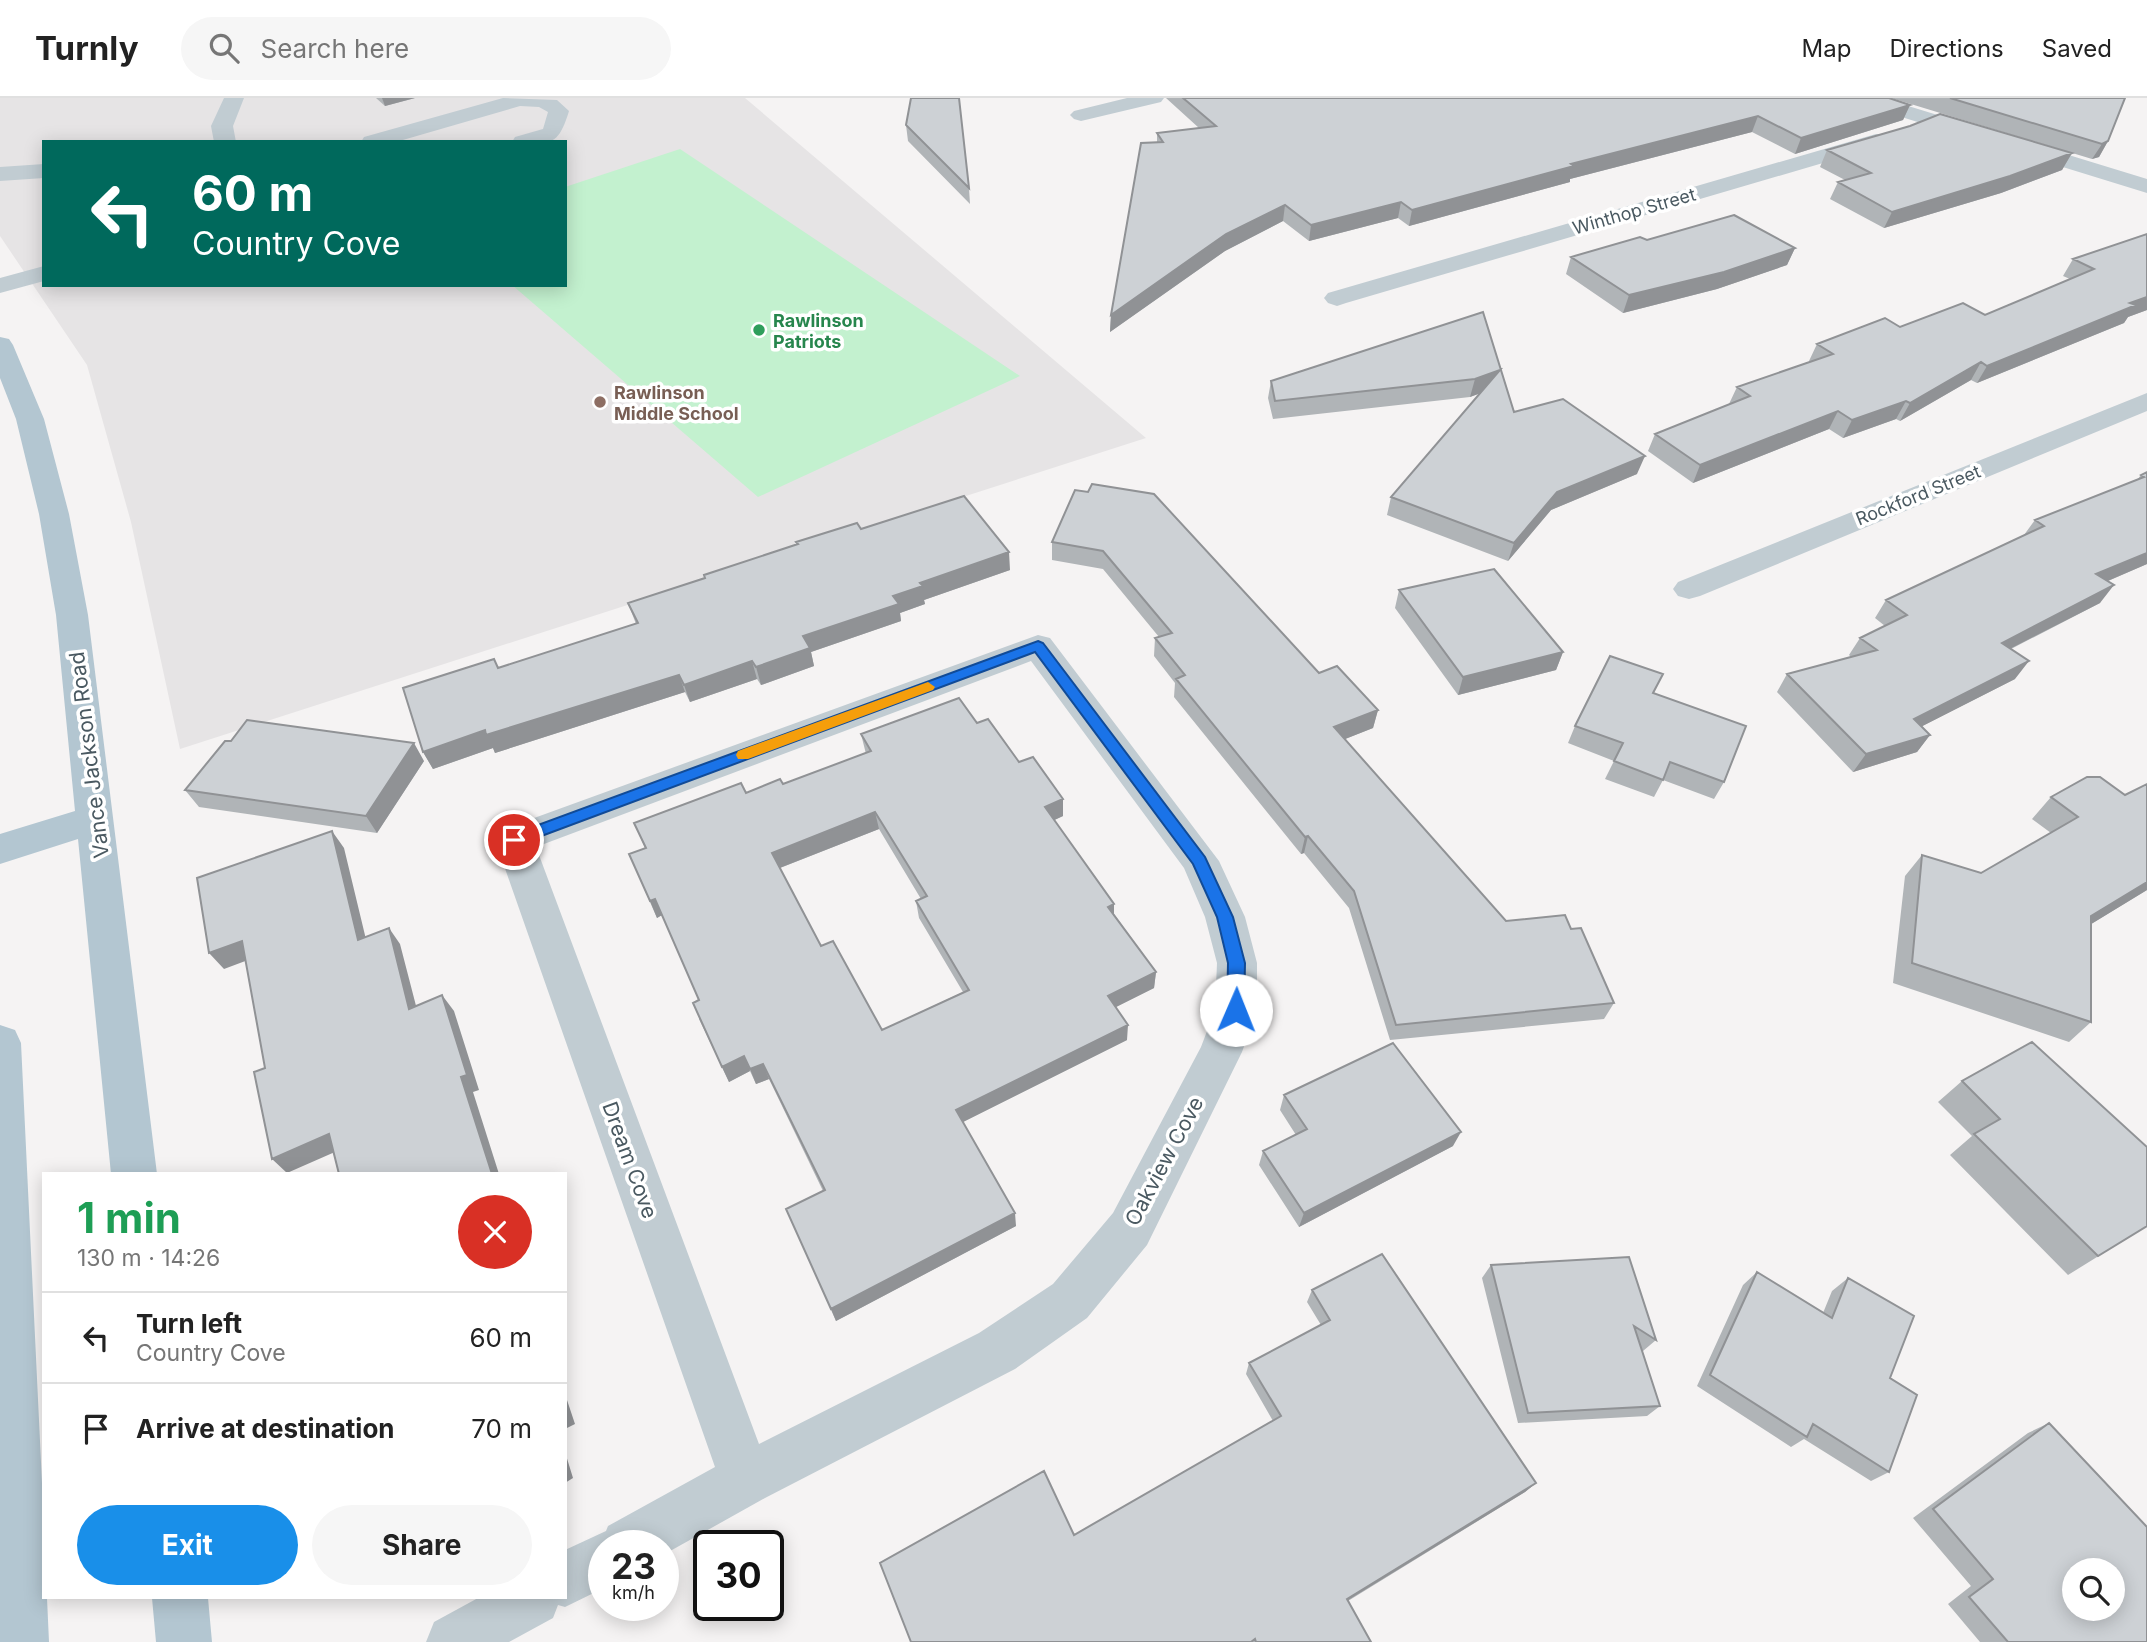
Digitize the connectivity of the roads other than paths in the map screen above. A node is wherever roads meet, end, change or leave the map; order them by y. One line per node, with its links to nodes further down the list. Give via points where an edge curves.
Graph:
1 (234, 98): 8 (street, via 222,126)
2 (580, 98): 5 (street)
3 (1154, 98): 6 (street)
4 (1860, 98): 7 (street)
5 (554, 106): 9 (street, via 537,99 519,100); 10 (street, via 559,111 552,133)
6 (1081, 115)
7 (1931, 120): 13 (street); 16 (street, Winthop Street, via 1894,135)
8 (225, 140)
9 (379, 140)
10 (529, 140)
11 (42, 171): 12 (street)
12 (0, 174)
13 (2147, 186)
14 (42, 275): 15 (street)
15 (0, 286)
16 (1337, 299)
17 (0, 345): 21 (main road, Vance Jackson Road, via 30,419 54,514 72,615)
18 (2147, 401): 19 (street, Rockford Street)
19 (1689, 589)
20 (1038, 646): 25 (street, Oakview Cove, via 1200,861 1225,917 1237,963 1236,1010 1221,1052 1130,1229 1070,1301 997,1351); 25 (street, Dream Cove, via 514,840)
21 (96, 819): 22 (main road); 24 (main road, Vance Jackson Road)
22 (0, 849)
23 (0, 1042): 31 (main road)
24 (134, 1172)
25 (746, 1479): 26 (street, Oakview Cove)
26 (654, 1530)
27 (588, 1567): 28 (street)
28 (567, 1579)
29 (180, 1599): 32 (main road)
30 (531, 1599): 33 (street)
31 (21, 1642)
32 (184, 1642)
33 (454, 1642)

